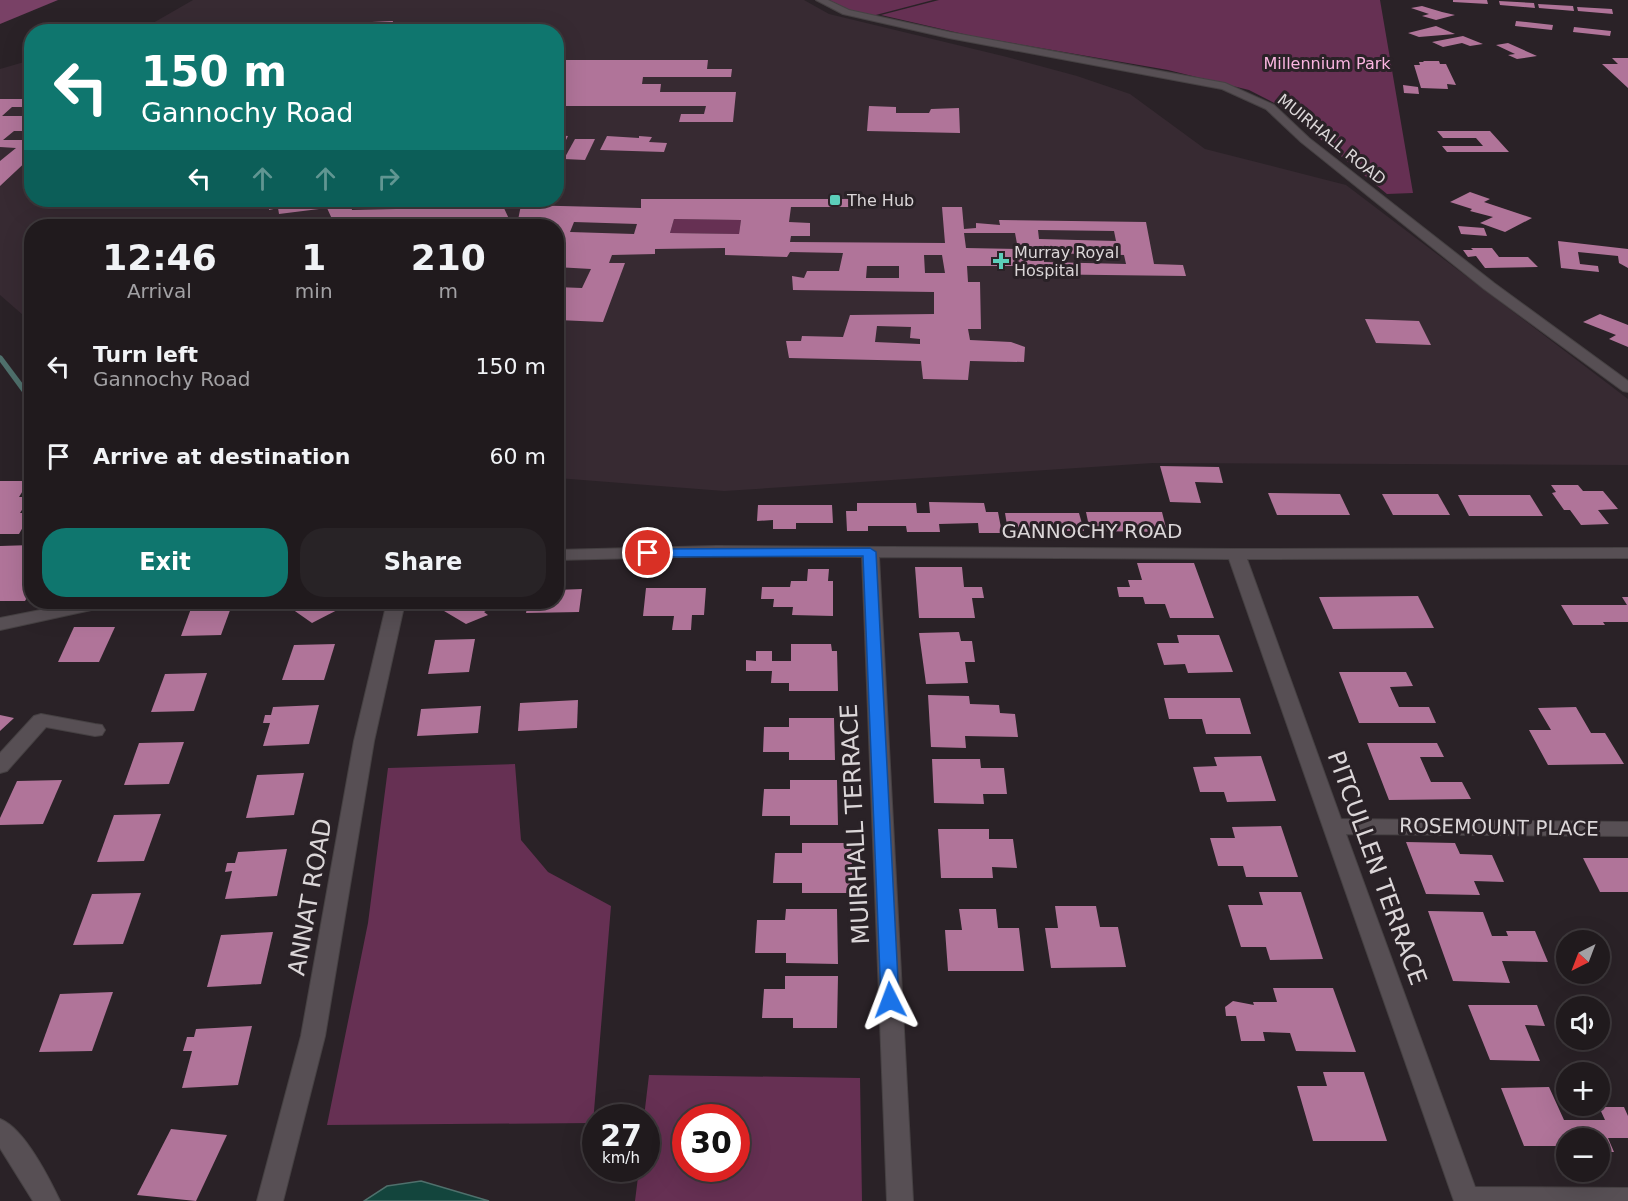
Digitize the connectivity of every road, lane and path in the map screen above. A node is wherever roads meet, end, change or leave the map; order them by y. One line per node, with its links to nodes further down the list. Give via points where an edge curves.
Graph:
1 (821, 0): 2 (street, MUIRHALL ROAD, via 846,12 1225,86 1250,96 1270,108 1489,286)
2 (1622, 378): 3 (street, MUIRHALL ROAD)
3 (1628, 388)
4 (870, 552): 6 (street, GANNOCHY ROAD); 7 (street, GANNOCHY ROAD); 20 (street, MUIRHALL TERRACE)
5 (1628, 553): 6 (street, GANNOCHY ROAD)
6 (1236, 554): 13 (street, PITCULLEN TERRACE)
7 (564, 555)
8 (72, 609): 10 (street)
9 (394, 609): 19 (street, ANNAT ROAD, via 364,741 313,1036)
10 (0, 624)
11 (95, 730): 12 (street, via 41,720)
12 (0, 766)
13 (1334, 826): 14 (street, ROSEMOUNT PLACE); 16 (street, PITCULLEN TERRACE)
14 (1628, 829)
15 (0, 1130): 18 (street, via 13,1144)
16 (1466, 1200): 17 (street)
17 (1628, 1200)
18 (46, 1201)
19 (270, 1201)
20 (900, 1201)

